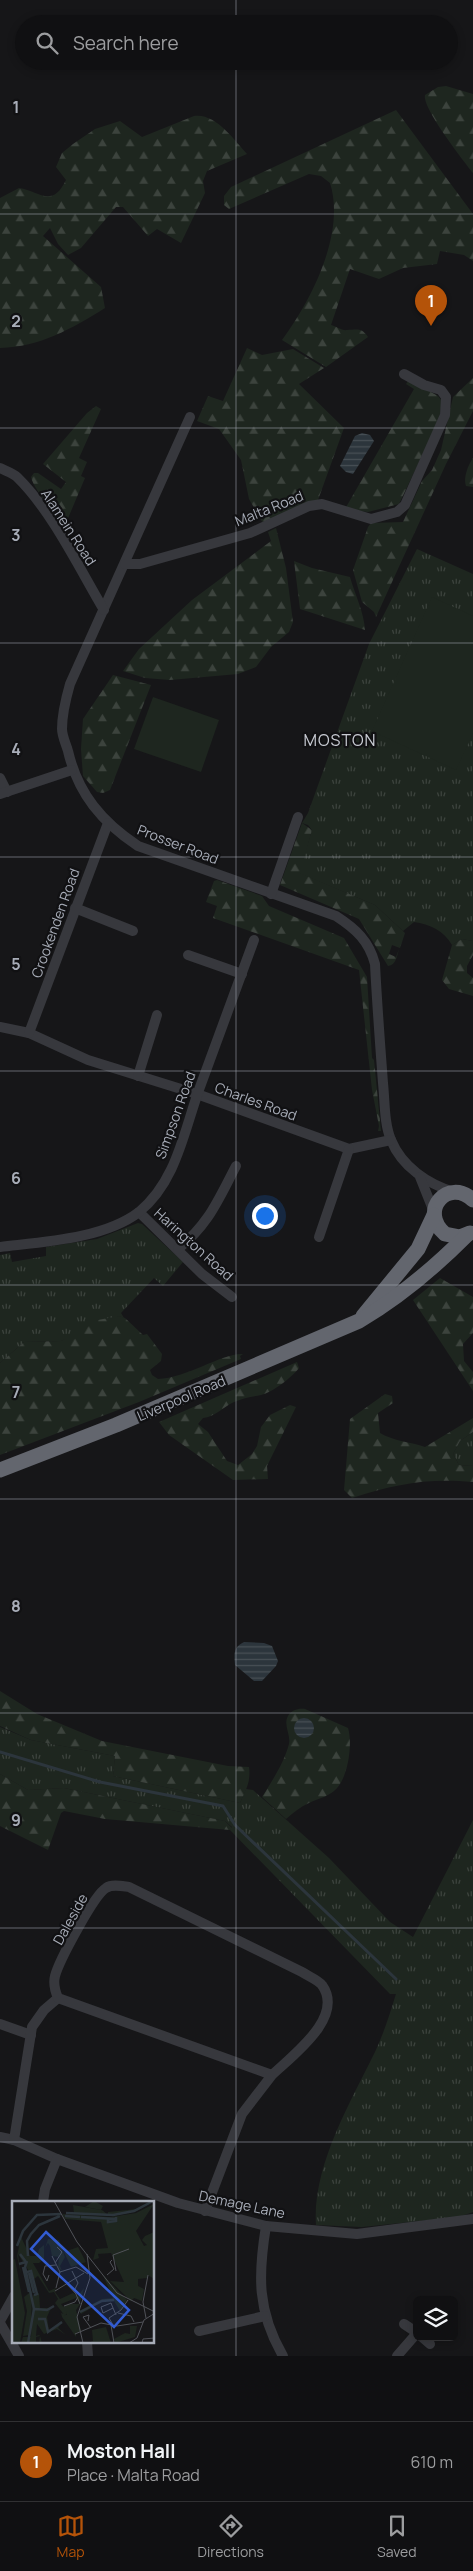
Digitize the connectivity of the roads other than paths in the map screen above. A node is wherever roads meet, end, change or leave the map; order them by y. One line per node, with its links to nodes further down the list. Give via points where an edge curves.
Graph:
1 (404, 374): 4 (street, Malta Road, via 441,390 446,397 445,415 405,505 397,512 371,519 322,504 309,506 250,533 140,564)
2 (190, 417): 4 (street, Prosser Road)
3 (0, 468): 5 (street, Alamein Road, via 16,475 37,500)
4 (125, 564): 5 (street, Prosser Road)
5 (104, 610): 6 (street, Prosser Road, via 70,684 64,707 62,730)
6 (72, 770): 8 (street); 10 (street, Prosser Road, via 86,798)
7 (0, 778): 8 (street)
8 (4, 793)
9 (298, 817): 11 (street)
10 (108, 823): 11 (street, Prosser Road, via 138,846); 12 (street, Crookenden Road)
11 (271, 894): 22 (street, Prosser Road, via 336,916 351,926 371,950 375,964 386,1113)
12 (75, 908): 13 (street); 19 (street, Crookenden Road)
13 (133, 931)
14 (254, 940): 16 (street, Simpson Road)
15 (188, 955): 16 (street)
16 (242, 974): 21 (street, Simpson Road)
17 (157, 1015): 20 (street)
18 (0, 1027): 19 (street, Charles Road)
19 (29, 1033): 20 (street, Charles Road, via 88,1060)
20 (138, 1076): 21 (street, Charles Road)
21 (197, 1094): 23 (street, Charles Road); 29 (street, Simpson Road, via 181,1149 163,1184)
22 (391, 1140): 23 (street); 25 (street, Prosser Road)
23 (349, 1149): 32 (street)
24 (236, 1166): 34 (street, via 197,1234)
25 (420, 1176): 27 (street, Prosser Road); 30 (street, Prosser Road)
26 (473, 1186): 27 (highway)
27 (457, 1192): 28 (highway); 30 (highway, Liverpool Road, via 444,1196)
28 (473, 1200)
29 (138, 1212): 33 (street, Simpson Road, via 107,1228 75,1237); 34 (street, Harington Road)
30 (434, 1214): 31 (highway, via 439,1229 445,1234 460,1237); 36 (highway, Liverpool Road, via 418,1249)
31 (470, 1233): 36 (highway, Liverpool Road, via 416,1283)
32 (319, 1238)
33 (0, 1247)
34 (178, 1249): 35 (street, Harington Road, via 202,1274)
35 (232, 1297)
36 (359, 1321): 37 (highway, Liverpool Road, via 133,1418)
37 (0, 1470)
38 (58, 1998): 40 (street, via 44,2010 32,2027); 41 (street); 41 (street, Daleside, via 54,1990 58,1969 90,1908 106,1888 129,1887 321,1984 328,1998 325,2018 313,2036)
39 (0, 2024): 40 (street)
40 (31, 2035): 43 (street)
41 (272, 2075): 46 (street, Daleside, via 242,2114)
42 (0, 2137): 43 (street, Demage Lane)
43 (14, 2140): 44 (street, Demage Lane)
44 (57, 2159): 45 (street); 46 (street, Demage Lane)
45 (43, 2201)
46 (205, 2211): 48 (street, Demage Lane)
47 (473, 2219): 48 (street, Demage Lane, via 357,2234)
48 (266, 2226): 50 (street, via 259,2285)
49 (12, 2300): 51 (street)
50 (265, 2316): 53 (street); 59 (street)
51 (0, 2322): 56 (street)
52 (404, 2324): 54 (street)
53 (199, 2331)
54 (413, 2331)
55 (416, 2341): 60 (street)
56 (12, 2343)
57 (12, 2344): 58 (street)
58 (19, 2356)
59 (282, 2356)
60 (397, 2356)

